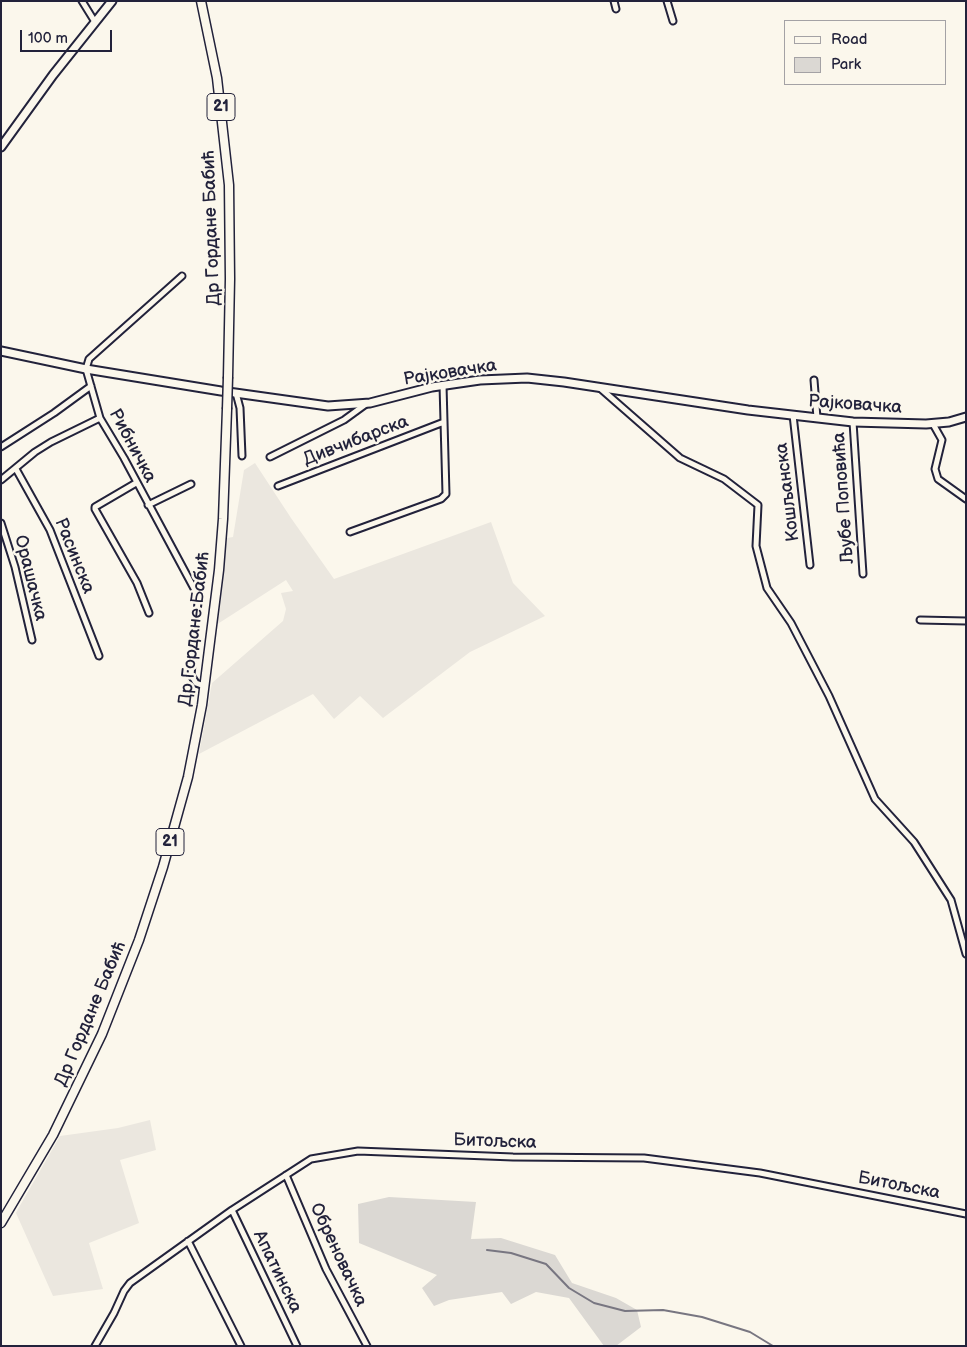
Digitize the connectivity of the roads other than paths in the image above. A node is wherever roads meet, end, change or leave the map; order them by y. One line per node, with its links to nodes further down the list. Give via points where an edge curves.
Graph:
1 (82, 1): 8 (street)
2 (112, 1): 8 (main road)
3 (201, 1): 45 (main road, Др Гордане Бабић / 21, bridge, via 217,78 229,185 230,279 220,551)
4 (614, 1): 6 (street)
5 (667, 1): 7 (street)
6 (616, 9)
7 (673, 21)
8 (96, 22): 9 (main road, via 53,74)
9 (1, 147)
10 (182, 276): 12 (street, via 89,359)
11 (1, 351): 12 (main road, Рајковачка)
12 (86, 369): 15 (street, Рибничка); 17 (main road, Рајковачка)
13 (814, 380): 22 (street)
14 (443, 385): 16 (main road, Рајковачка, via 527,378); 18 (main road, Рајковачка); 23 (street)
15 (91, 386): 21 (street, Рибничка); 26 (street)
16 (600, 388): 19 (main road, Рајковачка); 46 (street, via 680,458 724,479 758,505 756,546 767,588 791,623 829,696 876,799 914,842 951,900)
17 (236, 393): 18 (main road, Рајковачка, via 328,406); 27 (street, via 240,408)
18 (366, 404): 28 (street, via 344,420)
19 (793, 416): 22 (main road, Рајковачка); 38 (street, Кошљанска)
20 (966, 417): 25 (main road, Рајковачка)
21 (100, 418): 29 (street, via 51,442); 31 (street, Рибничка)
22 (817, 418): 24 (main road, Рајковачка)
23 (444, 422): 33 (street, Дивчибарска); 37 (street, via 446,494 441,499)
24 (853, 422): 25 (main road, Рајковачка); 39 (street, Љубе Поповића)
25 (933, 424): 34 (street, via 942,440 935,469 938,479)
26 (1, 447)
27 (242, 456)
28 (270, 457)
29 (16, 469): 30 (street); 44 (street, Расинска, via 50,530)
30 (1, 480)
31 (136, 483): 35 (street, Рибничка); 40 (street, via 95,509 137,583)
32 (191, 484): 35 (street, Рибничка)
33 (278, 486)
34 (966, 499)
35 (148, 505): 45 (street, Рибничка, via 197,594 191,676)
36 (1, 523): 43 (street, Орашачка)
37 (350, 532)
38 (810, 565)
39 (863, 574)
40 (149, 613)
41 (920, 620): 42 (street)
42 (966, 620)
43 (32, 640)
44 (99, 656)
45 (204, 686): 50 (main road, Др Гордане Бабић / 21, via 188,777 163,867 135,949 75,1092)
46 (966, 954)
47 (286, 1175): 48 (street, Битољска); 49 (street, Битољска, via 311,1159 358,1151 644,1158 760,1173); 55 (street, Обреновачка, via 326,1269)
48 (232, 1210): 51 (street, Битољска); 54 (street, Апатинска)
49 (966, 1214)
50 (1, 1223)
51 (188, 1241): 52 (street, Битољска, via 130,1283); 53 (street)
52 (95, 1346)
53 (241, 1346)
54 (297, 1346)
55 (367, 1346)

